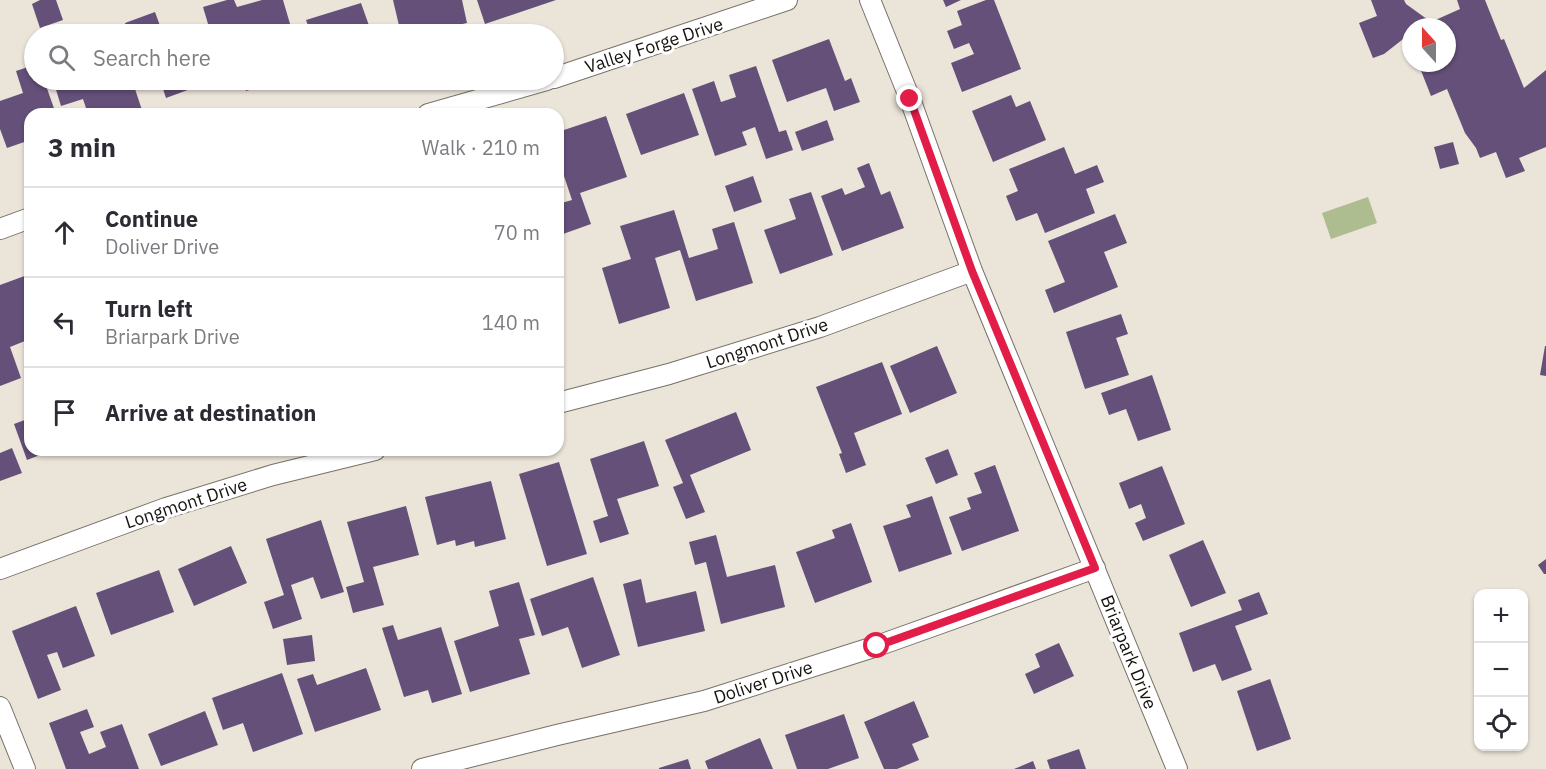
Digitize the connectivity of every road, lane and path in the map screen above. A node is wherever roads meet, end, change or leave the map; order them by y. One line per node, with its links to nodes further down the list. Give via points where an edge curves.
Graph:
1 (788, 0): 3 (street, Valley Forge Drive)
2 (870, 0): 8 (street, Briarpark Drive)
3 (564, 75)
4 (512, 90): 5 (street)
5 (449, 108)
6 (24, 220): 7 (street)
7 (0, 229)
8 (972, 271): 9 (street, Longmont Drive, via 820,327); 11 (street, Briarpark Drive)
9 (564, 401)
10 (351, 456): 12 (street, Longmont Drive, via 166,508)
11 (1095, 568): 15 (street, Doliver Drive, via 877,646 704,701); 16 (street, Briarpark Drive)
12 (0, 569)
13 (0, 707): 14 (street)
14 (25, 769)
15 (422, 769)
16 (1177, 769)

